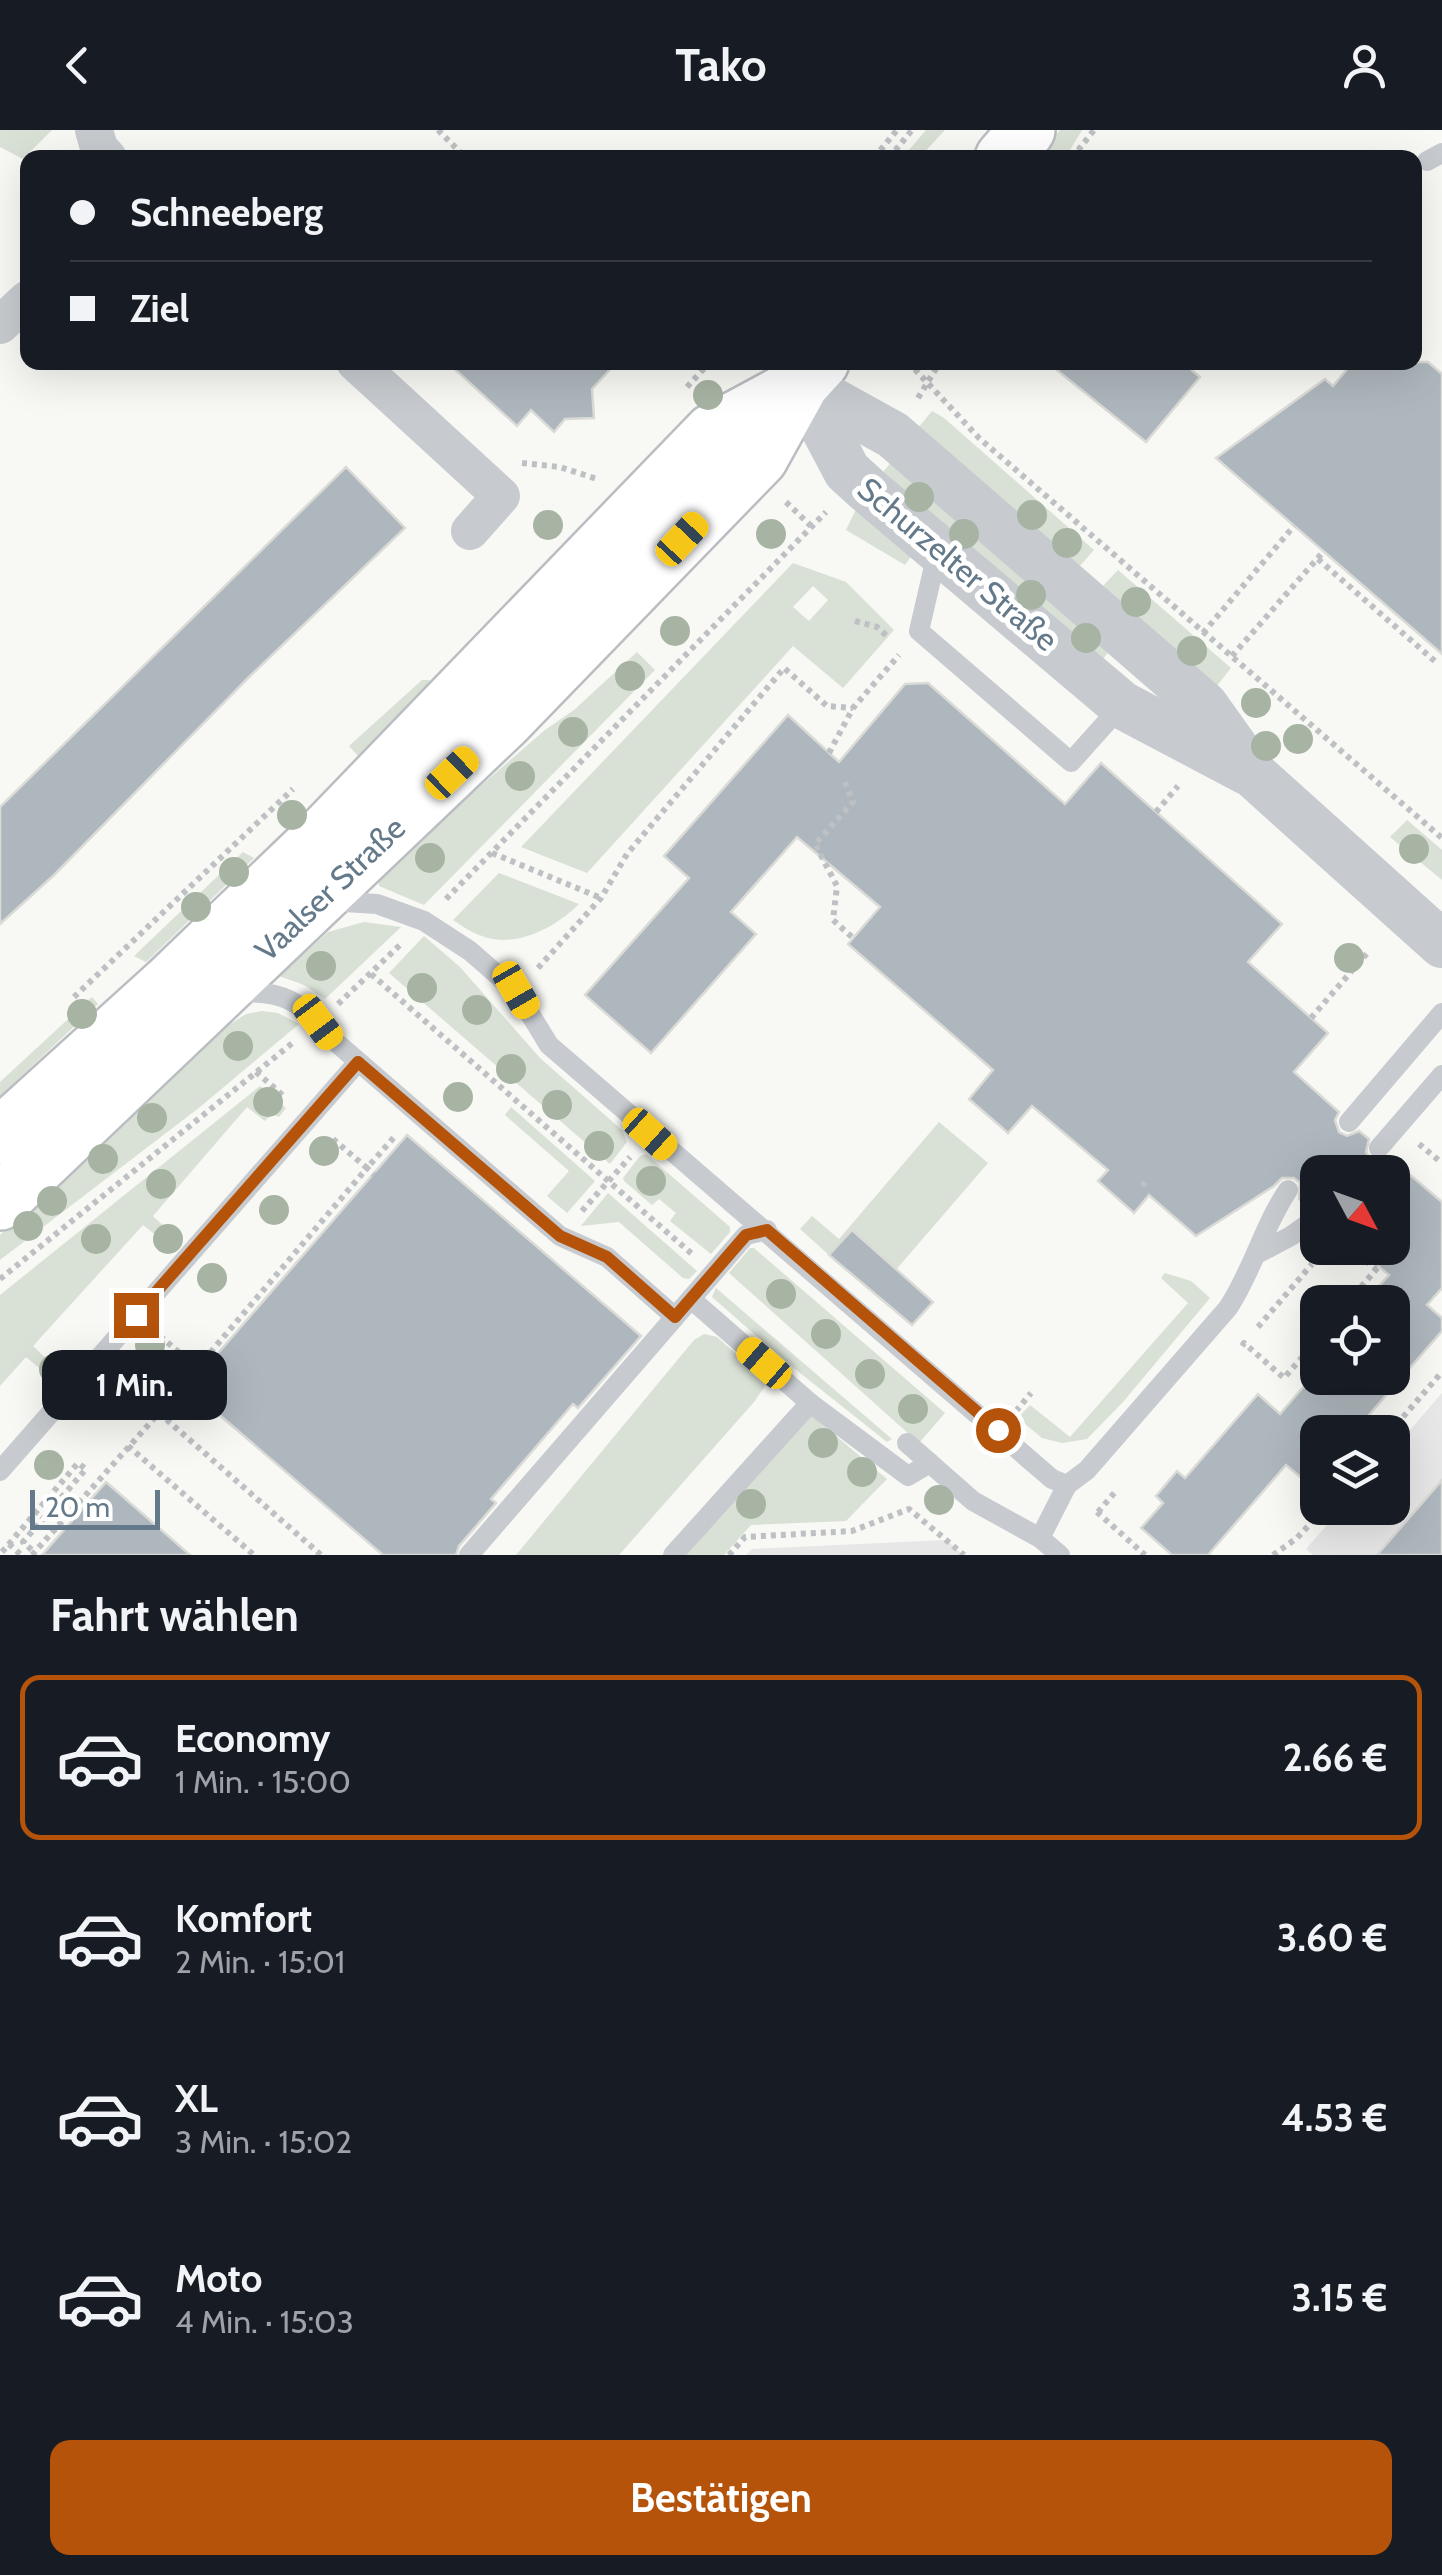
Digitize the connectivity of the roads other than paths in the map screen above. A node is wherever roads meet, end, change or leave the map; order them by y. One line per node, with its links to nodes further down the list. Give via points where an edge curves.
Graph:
1 (1027, 130): 2 (main road)
2 (1010, 150)
3 (20, 306): 4 (street)
4 (0, 325)
5 (364, 370): 7 (street, via 501,496)
6 (811, 374): 8 (street, Schurzelter Straße, via 847,471); 10 (street, Schurzelter Straße, via 893,435 1204,705); 11 (main road, Vaalser Straße, via 760,458); 18 (main road, Vaalser Straße, via 712,432 320,838)
7 (470, 531)
8 (939, 547): 9 (street, Schurzelter Straße); 9 (lane, via 920,630 1071,762)
9 (1122, 705): 10 (street, Schurzelter Straße)
10 (1254, 775): 12 (street, Schurzelter Straße)
11 (320, 900): 13 (main road, Vaalser Straße); 22 (lane, via 377,904 424,921 470,951 516,990 548,1045)
12 (1442, 944)
13 (218, 994): 15 (lane, via 264,991 304,1007); 21 (main road, Vaalser Straße)
14 (1442, 1013): 17 (lane)
15 (358, 1062): 26 (lane, via 560,1236 607,1257); 30 (lane)
16 (1442, 1075): 19 (lane)
17 (1349, 1122)
18 (0, 1136)
19 (1380, 1148)
20 (1288, 1190): 24 (lane)
21 (0, 1202)
22 (767, 1230): 25 (lane, via 746,1235); 31 (lane, via 1052,1479)
23 (1300, 1230): 24 (lane)
24 (1257, 1254): 31 (lane, via 1228,1308)
25 (691, 1299): 26 (lane); 27 (lane)
26 (675, 1317): 33 (lane)
27 (810, 1403): 29 (lane, via 908,1476); 34 (lane)
28 (907, 1443): 29 (lane)
29 (930, 1462): 32 (lane, via 973,1501)
30 (0, 1472)
31 (1067, 1485): 32 (lane)
32 (1040, 1538): 35 (lane)
33 (470, 1555)
34 (672, 1555)
35 (1060, 1555)

